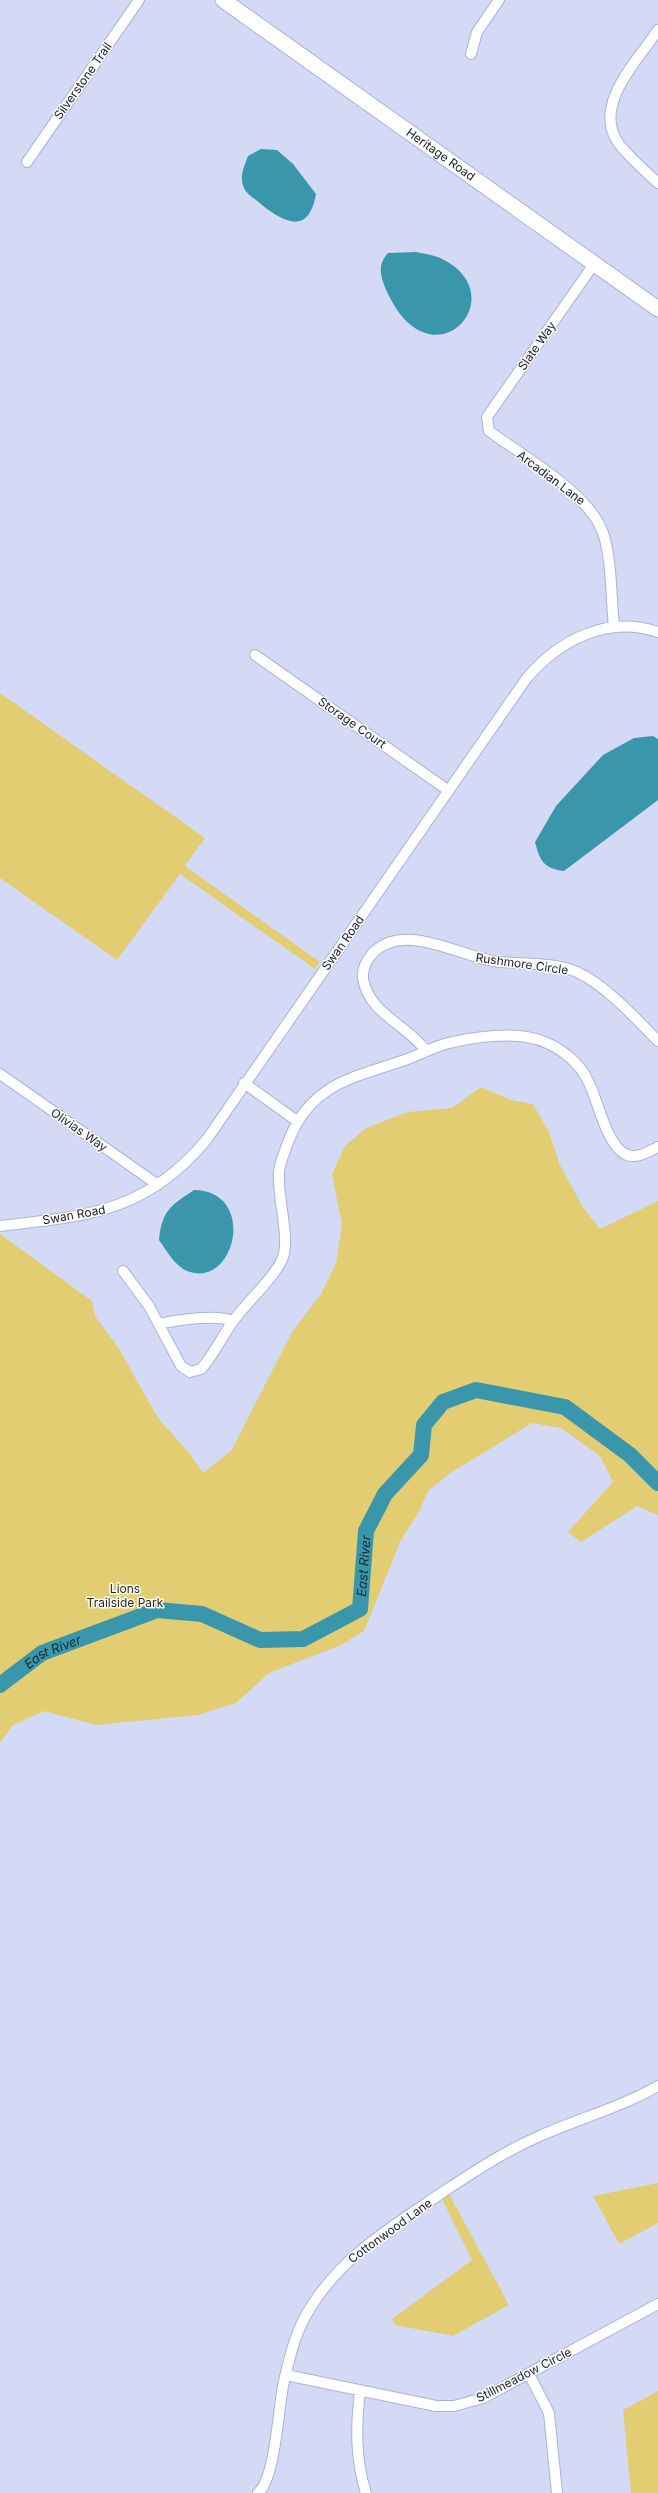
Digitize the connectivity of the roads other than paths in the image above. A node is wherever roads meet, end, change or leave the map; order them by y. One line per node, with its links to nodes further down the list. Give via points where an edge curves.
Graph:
1 (139, 0): 6 (street, Silverstone Trail)
2 (224, 0): 8 (main road, Heritage Road)
3 (499, 0): 5 (street, via 477,32)
4 (658, 30): 7 (street, via 618,89 610,112 612,130 619,144)
5 (471, 54)
6 (27, 162)
7 (658, 183)
8 (594, 264): 9 (main road, Heritage Road); 10 (street, Slate Way, via 487,417)
9 (658, 309)
10 (489, 431): 11 (street, Arcadian Lane, via 579,497 594,514 606,545)
11 (614, 628): 12 (street, Swan Road, via 643,628); 14 (street, Swan Road, via 581,635 542,661 526,679)
12 (658, 632)
13 (255, 655): 14 (street, Storage Court)
14 (449, 791): 18 (street, Swan Road)
15 (658, 1041): 16 (street, Rushmore Circle, via 594,983 572,970 477,958 426,941 406,940 386,945 374,952 365,963 364,983 389,1019)
16 (426, 1051): 19 (street, via 348,1080 312,1103); 20 (street, via 453,1042 490,1037 527,1037 548,1043 565,1053 582,1070 612,1140 620,1150 629,1156 636,1156)
17 (0, 1074): 21 (street, Olivias Way)
18 (244, 1083): 19 (street); 21 (street, Swan Road, via 196,1152)
19 (297, 1120): 24 (street, via 279,1172 283,1257)
20 (658, 1147)
21 (158, 1185): 22 (street, Swan Road, via 119,1206 99,1212)
22 (0, 1226)
23 (123, 1271): 25 (street)
24 (233, 1321): 25 (street, via 222,1318 176,1320); 25 (street, via 203,1367 194,1372 182,1366)
25 (159, 1324)
26 (658, 2086): 29 (street, Cottonwood Lane, via 632,2100 541,2135 491,2160 371,2241 348,2260 325,2285 304,2320)
27 (658, 2304): 28 (street, Stillmeadow Circle)
28 (529, 2374): 30 (street, Stillmeadow Circle, via 483,2398 454,2406 436,2406); 33 (street, via 549,2413)
29 (286, 2375): 30 (street, Stillmeadow Circle); 31 (street, Cottonwood Lane, via 271,2471)
30 (360, 2390): 32 (street, via 356,2434 360,2474)
31 (258, 2493)
32 (366, 2493)
33 (557, 2493)

